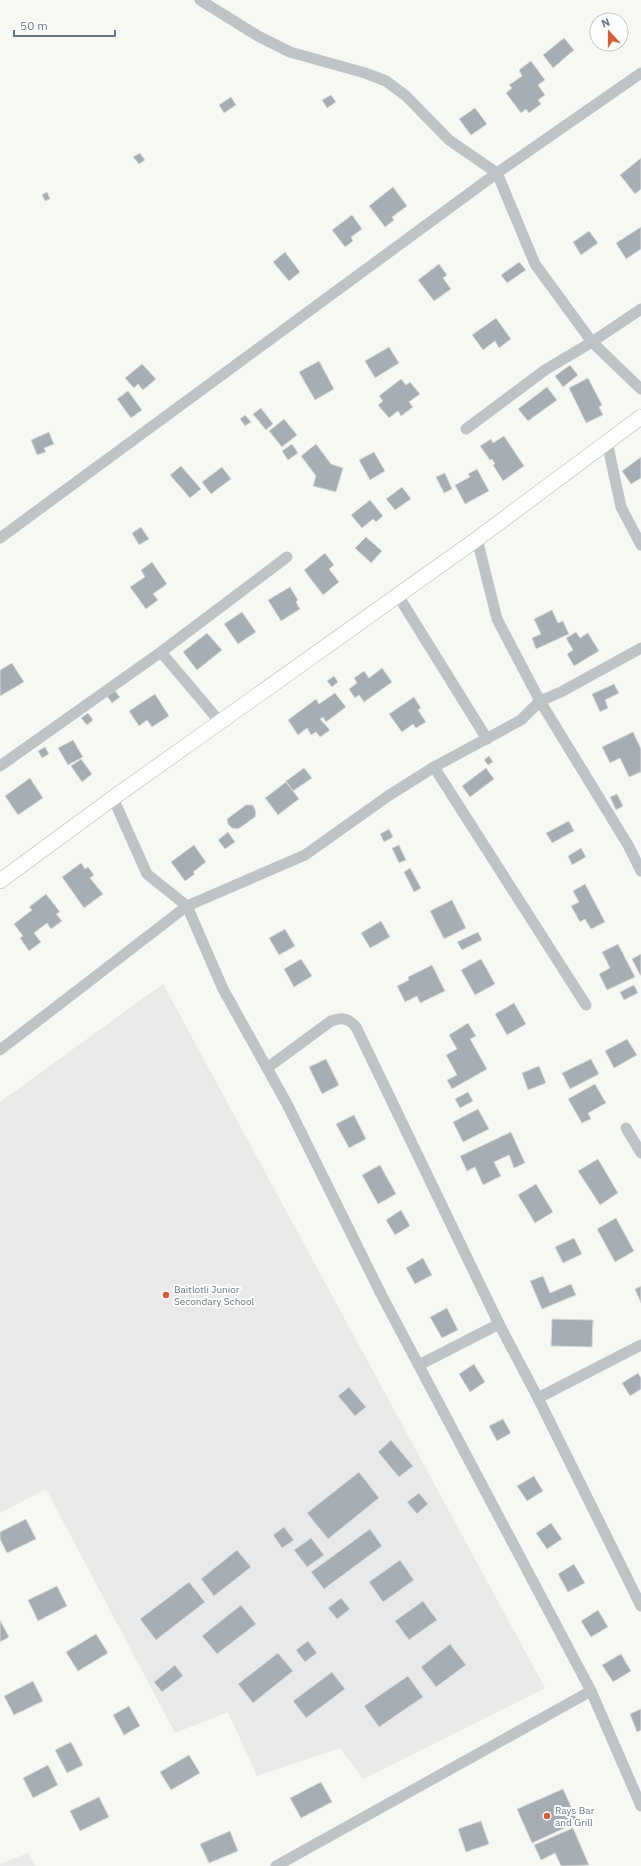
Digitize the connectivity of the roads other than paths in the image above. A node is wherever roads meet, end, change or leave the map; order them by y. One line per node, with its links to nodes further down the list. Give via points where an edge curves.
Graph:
1 (200, 0): 3 (street, via 258,36 290,52 386,81 406,96 449,140)
2 (641, 73): 3 (street)
3 (497, 173): 5 (street, via 535,264); 10 (street)
4 (641, 309): 5 (street)
5 (592, 342): 6 (street); 8 (street, via 545,370)
6 (641, 389)
7 (641, 417): 9 (street)
8 (466, 429)
9 (607, 442): 11 (street); 12 (street, via 621,507)
10 (0, 538)
11 (477, 539): 14 (street); 17 (street, via 497,619)
12 (641, 545)
13 (286, 557): 16 (street)
14 (397, 594): 18 (street); 19 (street)
15 (641, 648): 17 (street)
16 (161, 652): 18 (street); 20 (street)
17 (540, 701): 19 (street, via 521,720); 23 (street, via 628,845)
18 (220, 722): 22 (street)
19 (486, 739): 21 (street)
20 (0, 766)
21 (434, 767): 25 (street, via 305,855); 26 (street)
22 (113, 798): 24 (street); 25 (street, via 147,874)
23 (641, 872)
24 (0, 881)
25 (187, 906): 27 (street); 28 (street, via 223,989)
26 (586, 1006)
27 (0, 1050)
28 (267, 1068): 31 (street, via 331,1021 340,1018 353,1023); 33 (street)
29 (626, 1128): 30 (street)
30 (641, 1153)
31 (499, 1324): 33 (street); 34 (street)
32 (641, 1345): 34 (street)
33 (419, 1365): 36 (street)
34 (538, 1398): 35 (street)
35 (641, 1606)
36 (591, 1691): 37 (street); 38 (street)
37 (641, 1806)
38 (276, 1866)

